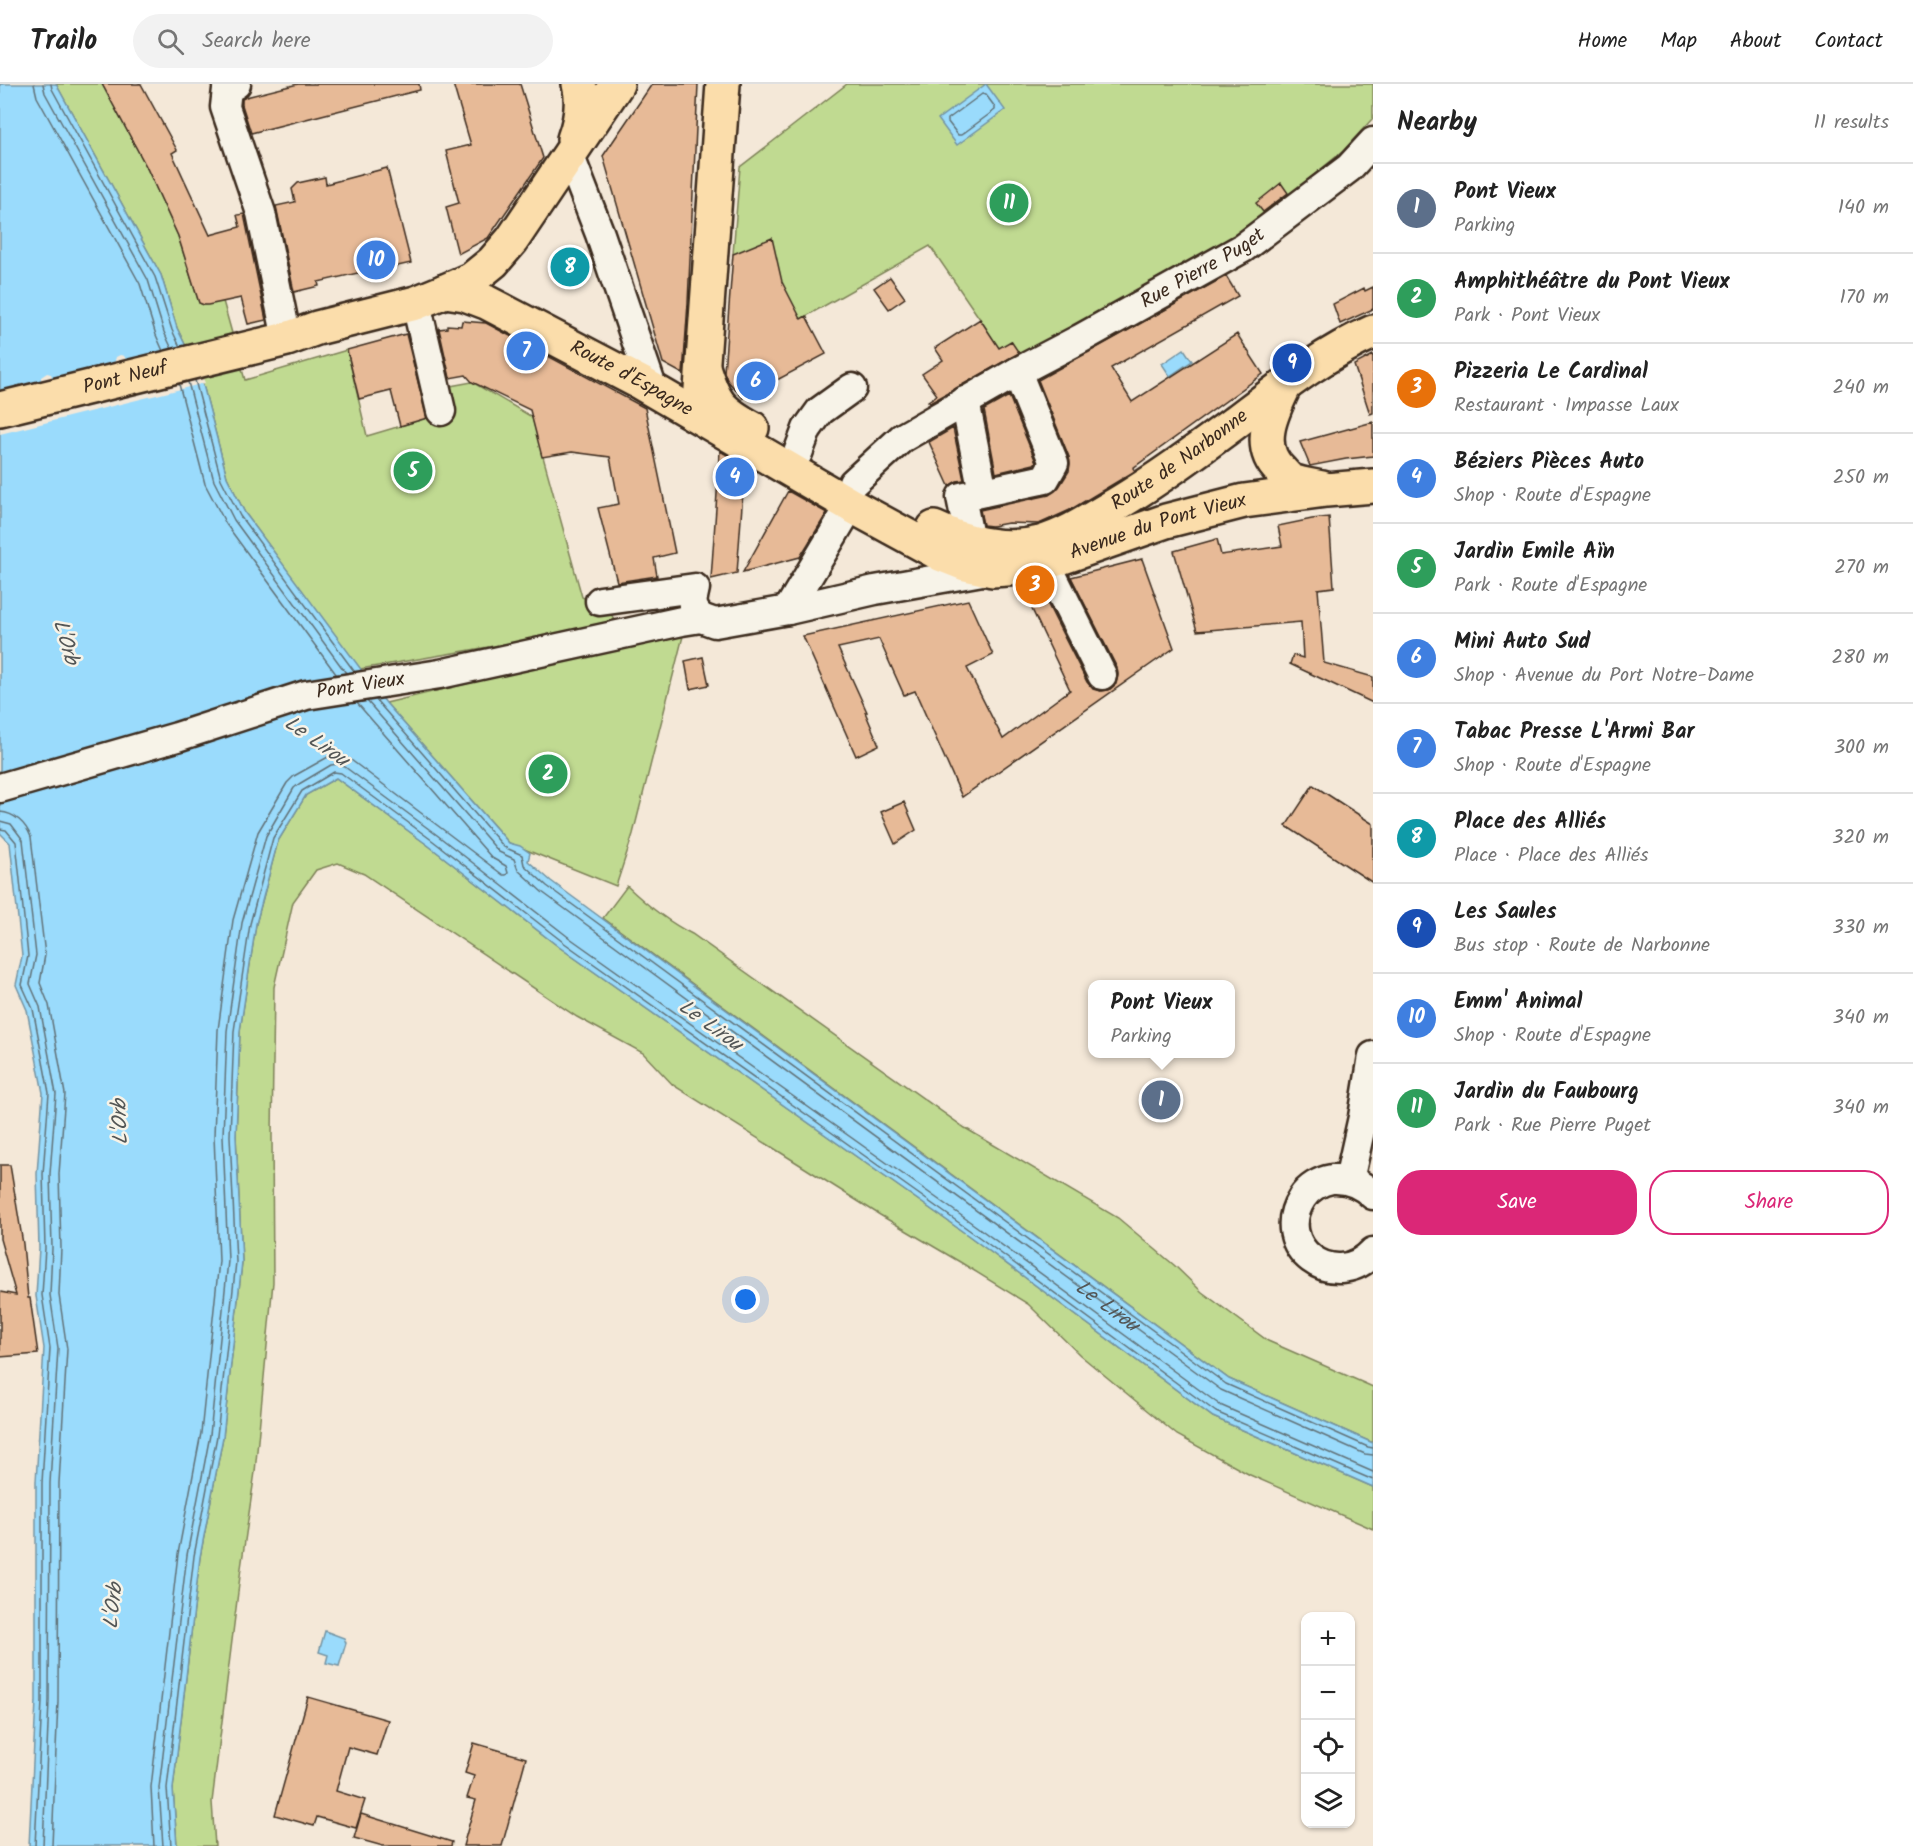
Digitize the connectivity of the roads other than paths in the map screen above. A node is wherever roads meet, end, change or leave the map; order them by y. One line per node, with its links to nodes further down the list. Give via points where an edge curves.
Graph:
1 (236, 84): 9 (street, via 227,89 225,107 261,213)
2 (579, 84): 6 (main road, via 580,122)
3 (617, 84): 6 (main road)
4 (723, 84): 11 (main road)
5 (1373, 142): 12 (street, Rue Pierre Puget, via 1349,168 1243,248)
6 (569, 154): 7 (main road, via 494,262 472,279); 15 (street)
7 (430, 297): 9 (main road, Route d'Espagne); 15 (main road, Route d'Espagne, via 465,294 486,302); 18 (street)
8 (1373, 332): 13 (main road, Route de Narbonne, via 1338,349)
9 (287, 339): 10 (main road, Route d'Espagne)
10 (251, 347): 17 (main road, Pont Neuf)
11 (703, 367): 19 (main road); 20 (main road, via 711,393 721,408)
12 (1017, 372): 16 (street, Rue Pierre Puget); 24 (street, via 1054,463 1045,478)
13 (1285, 385): 23 (main road, via 1266,433 1274,465 1290,479); 27 (main road, Route de Narbonne, via 1143,488 1074,530 1015,547)
14 (852, 387): 20 (street, via 820,411 807,429)
15 (653, 390): 19 (main road, Route d'Espagne)
16 (965, 401): 21 (street, Rue Pierre Puget, via 903,438); 24 (street)
17 (0, 409)
18 (441, 411)
19 (703, 420): 26 (main road, Route d'Espagne); 27 (street, via 730,425 901,520 927,532)
20 (798, 453): 21 (main road)
21 (853, 483): 27 (main road)
22 (1373, 486): 23 (main road, Avenue du Pont Vieux)
23 (1326, 489): 28 (main road, Avenue du Pont Vieux, via 1244,501 1166,521)
24 (983, 492): 27 (street, via 962,497)
25 (843, 518): 32 (street)
26 (911, 538): 29 (main road, Route d'Espagne, via 942,555); 30 (street, Avenue du Pont Vieux, via 916,549 912,566)
27 (961, 540)
28 (1046, 563): 29 (main road, Avenue du Pont Vieux); 35 (street)
29 (992, 570): 30 (street, Avenue du Pont Vieux)
30 (875, 590): 32 (street, Avenue du Pont Vieux)
31 (600, 601): 33 (street, via 695,588 692,602)
32 (788, 610): 33 (street, Avenue du Pont Vieux, via 715,622)
33 (701, 618): 34 (street, Avenue du Pont Vieux)
34 (656, 626): 36 (street, Pont Vieux, via 440,674 306,695)
35 (1102, 675)
36 (0, 788)
37 (1373, 1056): 38 (street)
38 (1349, 1180): 39 (street); 40 (street, via 1329,1180 1304,1194 1296,1207 1295,1235 1310,1259 1336,1269 1349,1268)
39 (1373, 1195)
40 (1373, 1252)

